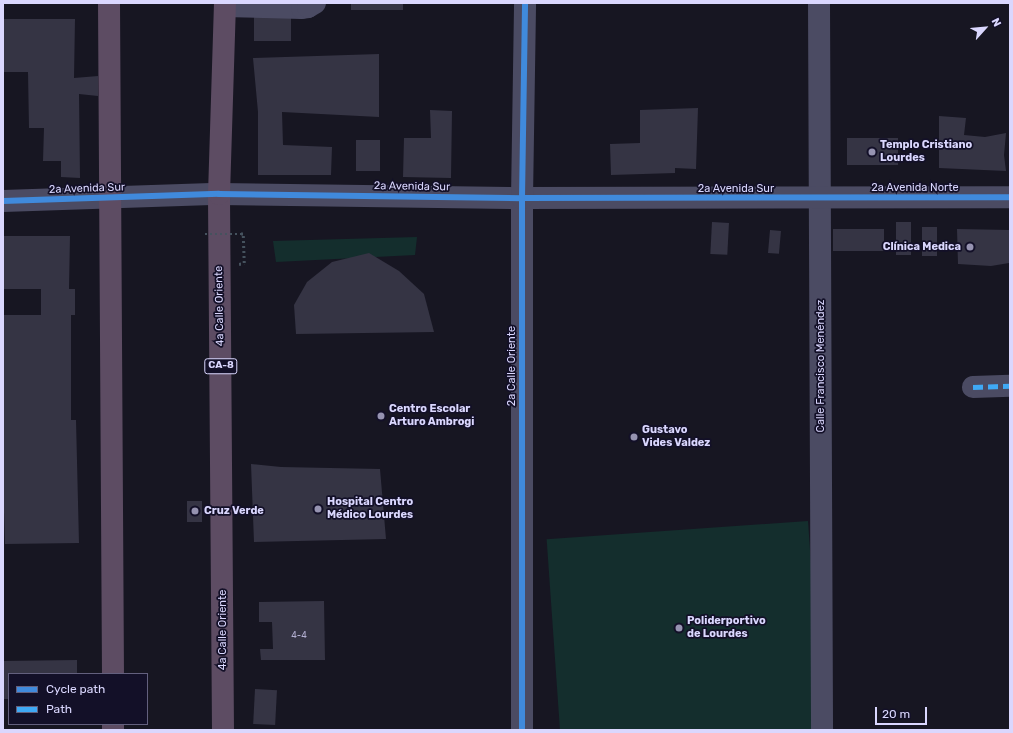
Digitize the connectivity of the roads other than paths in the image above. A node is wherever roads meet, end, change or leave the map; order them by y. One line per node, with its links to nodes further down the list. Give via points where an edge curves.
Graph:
1 (109, 3): 10 (highway)
2 (316, 3): 6 (street, via 302,8)
3 (525, 3): 9 (street, 2a Calle Oriente)
4 (819, 3): 11 (street, Calle Francisco Menéndez)
5 (225, 4): 6 (street); 7 (highway, 4a Calle Oriente / CA-8)
6 (272, 5)
7 (219, 194): 9 (street, 2a Avenida Sur); 10 (street, 2a Avenida Sur); 16 (highway, 4a Calle Oriente / CA-8)
8 (1010, 197): 11 (street, 2a Avenida Norte)
9 (522, 198): 11 (street, 2a Avenida Sur); 17 (street, 2a Calle Oriente)
10 (110, 199): 12 (street, 2a Avenida Sur); 15 (highway)
11 (820, 199): 18 (street, Calle Francisco Menéndez)
12 (3, 201)
13 (1010, 386): 14 (street)
14 (973, 387)
15 (113, 673)
16 (223, 730)
17 (522, 730)
18 (822, 730)

